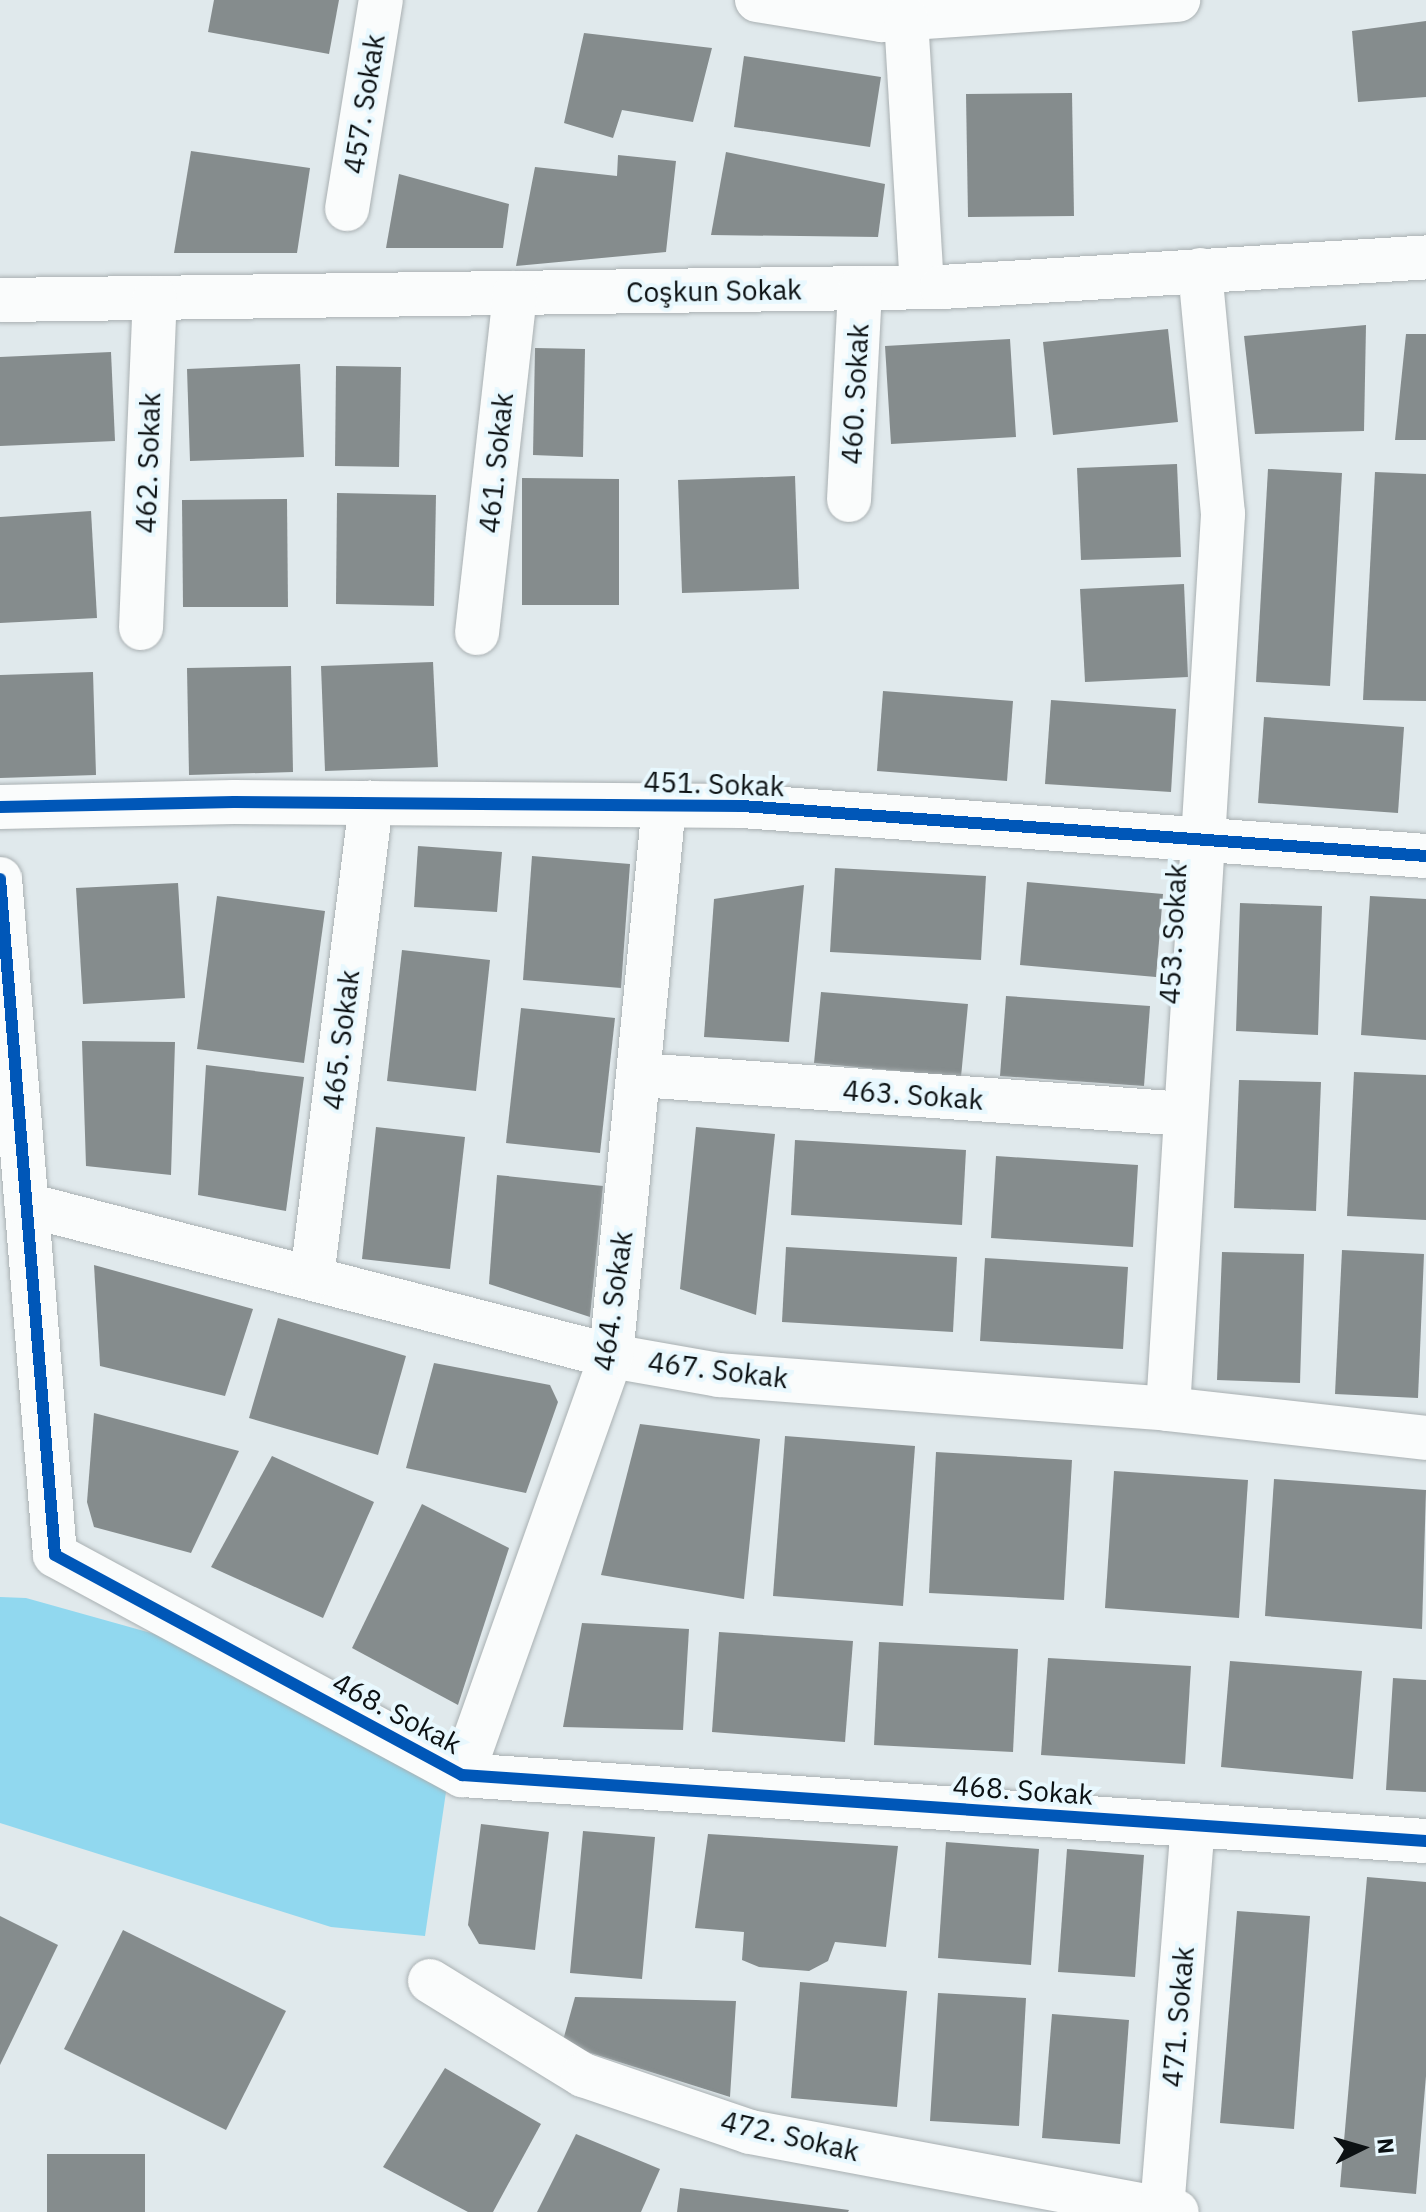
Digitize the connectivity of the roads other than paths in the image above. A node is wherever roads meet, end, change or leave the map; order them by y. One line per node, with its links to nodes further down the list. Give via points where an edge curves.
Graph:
1 (381, 0): 5 (street, 457. Sokak)
2 (757, 0): 4 (street, via 881,20)
3 (1178, 0): 4 (street)
4 (906, 18): 8 (street)
5 (347, 209)
6 (1426, 257): 7 (street, Coşkun Sokak)
7 (1200, 270): 8 (street, Coşkun Sokak); 19 (street, 453. Sokak, via 1223,514)
8 (922, 287): 9 (street, Coşkun Sokak)
9 (860, 289): 10 (street, Coşkun Sokak); 13 (street, 460. Sokak)
10 (515, 293): 11 (street, Coşkun Sokak); 15 (street, 461. Sokak)
11 (155, 298): 12 (street, Coşkun Sokak); 14 (street, 462. Sokak)
12 (0, 300)
13 (849, 500)
14 (141, 628)
15 (477, 633)
16 (371, 803): 17 (street, 451. Sokak); 18 (street, 451. Sokak); 25 (street, 465. Sokak)
17 (664, 805): 19 (street, 451. Sokak, via 742,806); 22 (street, 464. Sokak)
18 (0, 807)
19 (1203, 840): 20 (street, 451. Sokak); 23 (street, 453. Sokak)
20 (1426, 856)
21 (0, 879): 24 (street, 468. Sokak)
22 (640, 1075): 23 (street, 463. Sokak); 26 (street, 464. Sokak)
23 (1186, 1114): 27 (street, 453. Sokak)
24 (27, 1205): 25 (street, 467. Sokak); 29 (street, 468. Sokak, via 55,1555)
25 (312, 1277): 26 (street, 467. Sokak)
26 (611, 1356): 27 (street, 467. Sokak, via 719,1375); 29 (street, 464. Sokak)
27 (1168, 1409): 28 (street, 467. Sokak)
28 (1426, 1438)
29 (462, 1775): 30 (street, 468. Sokak)
30 (1193, 1825): 31 (street, 468. Sokak); 33 (street, 471. Sokak)
31 (1426, 1841)
32 (430, 1981): 33 (street, 472. Sokak, via 583,2075 750,2132)
33 (1170, 2210)

